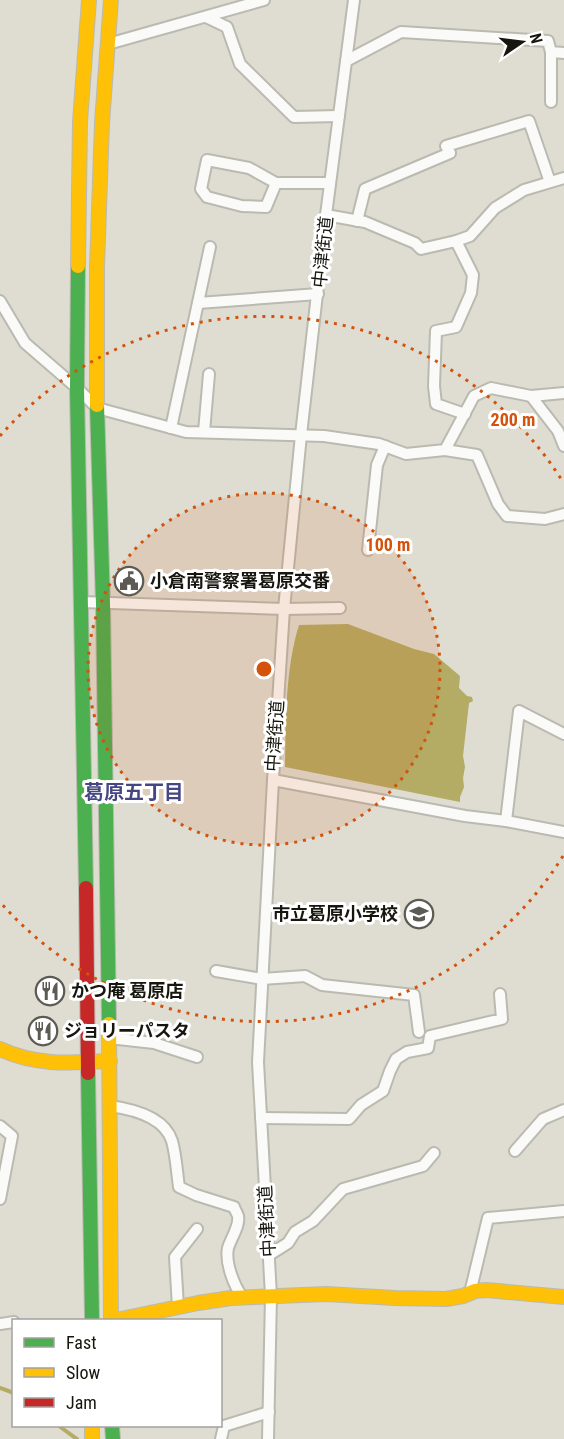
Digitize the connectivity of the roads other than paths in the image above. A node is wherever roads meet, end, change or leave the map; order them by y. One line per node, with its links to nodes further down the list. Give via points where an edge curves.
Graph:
1 (89, 0): 24 (street, via 80,122)
2 (111, 0): 6 (street)
3 (264, 0): 5 (street)
4 (354, 0): 9 (street, 中津街道)
5 (206, 17): 6 (street); 11 (street, via 227,27 240,64 294,117)
6 (108, 44): 27 (street, via 97,267)
7 (551, 52): 8 (street); 9 (street, via 548,42 401,32); 10 (street)
8 (564, 53)
9 (346, 61): 11 (street, 中津街道)
10 (551, 102)
11 (339, 116): 15 (street, 中津街道)
12 (564, 178): 13 (street)
13 (550, 182): 17 (street, via 529,121 446,146 450,153 365,189); 18 (street, via 524,190 495,208 470,236)
14 (276, 183): 14 (street, via 266,207 242,206 207,196 201,189 207,160 249,168); 15 (street)
15 (330, 183): 16 (street, 中津街道)
16 (326, 216): 17 (street); 20 (street, 中津街道)
17 (357, 221): 18 (street, via 415,243 421,249)
18 (456, 241): 28 (street, via 473,275 471,293 456,327 436,331 434,386 436,404)
19 (210, 247): 22 (street)
20 (318, 294): 22 (street); 31 (street, 中津街道)
21 (0, 301): 24 (street, via 25,344)
22 (198, 303): 29 (street)
23 (209, 374): 30 (street)
24 (77, 388): 27 (street); 37 (street)
25 (564, 393): 26 (street)
26 (531, 396): 28 (street, via 492,388 474,396); 33 (street, via 558,431)
27 (97, 408): 29 (street); 38 (street)
28 (465, 414): 34 (street)
29 (171, 428): 30 (street)
30 (204, 432): 31 (street)
31 (301, 435): 32 (street); 40 (street, 中津街道)
32 (385, 446): 34 (street, via 406,454); 36 (street, via 377,465)
33 (564, 446)
34 (445, 450): 35 (street, via 477,455 507,516 545,519)
35 (564, 514)
36 (368, 550)
37 (81, 602): 38 (street); 53 (street)
38 (103, 604): 40 (street); 49 (street)
39 (340, 608): 40 (street)
40 (284, 609): 42 (street, 中津街道)
41 (564, 734): 43 (street, via 519,711)
42 (273, 780): 43 (street); 46 (street, 中津街道)
43 (506, 821): 44 (street)
44 (564, 832)
45 (216, 971): 46 (street)
46 (262, 979): 48 (street, via 305,976 322,985 414,995); 56 (street, 中津街道, via 258,1062)
47 (500, 994): 56 (street, via 502,1019 430,1036 428,1048 407,1052 396,1059 383,1091 349,1119)
48 (419, 1032)
49 (109, 1038): 51 (street, via 154,1043); 52 (street)
50 (0, 1049): 53 (street, via 30,1060)
51 (197, 1057)
52 (110, 1061): 53 (street); 54 (street)
53 (88, 1062): 69 (street)
54 (110, 1106): 67 (street, via 130,1109 157,1121 166,1130 172,1140 179,1187 234,1207 238,1215 228,1250 229,1270); 70 (street)
55 (564, 1110): 58 (street, via 543,1119)
56 (261, 1118): 63 (street, 中津街道)
57 (0, 1126): 60 (street, via 12,1136)
58 (515, 1150)
59 (434, 1153): 63 (street, via 423,1166 343,1188 313,1221)
60 (0, 1199)
61 (564, 1211): 64 (street, via 488,1218)
62 (197, 1229): 68 (street, via 175,1257)
63 (269, 1255): 65 (street, 中津街道)
64 (470, 1293): 65 (street, via 446,1299); 66 (street, via 486,1290)
65 (272, 1296): 67 (street); 72 (street, 中津街道)
66 (564, 1297)
67 (243, 1298): 68 (street)
68 (178, 1307): 71 (street)
69 (92, 1319)
70 (111, 1319)
71 (121, 1319)
72 (268, 1412): 73 (street, via 224,1426); 74 (street, 中津街道)
73 (221, 1439)
74 (268, 1439)

